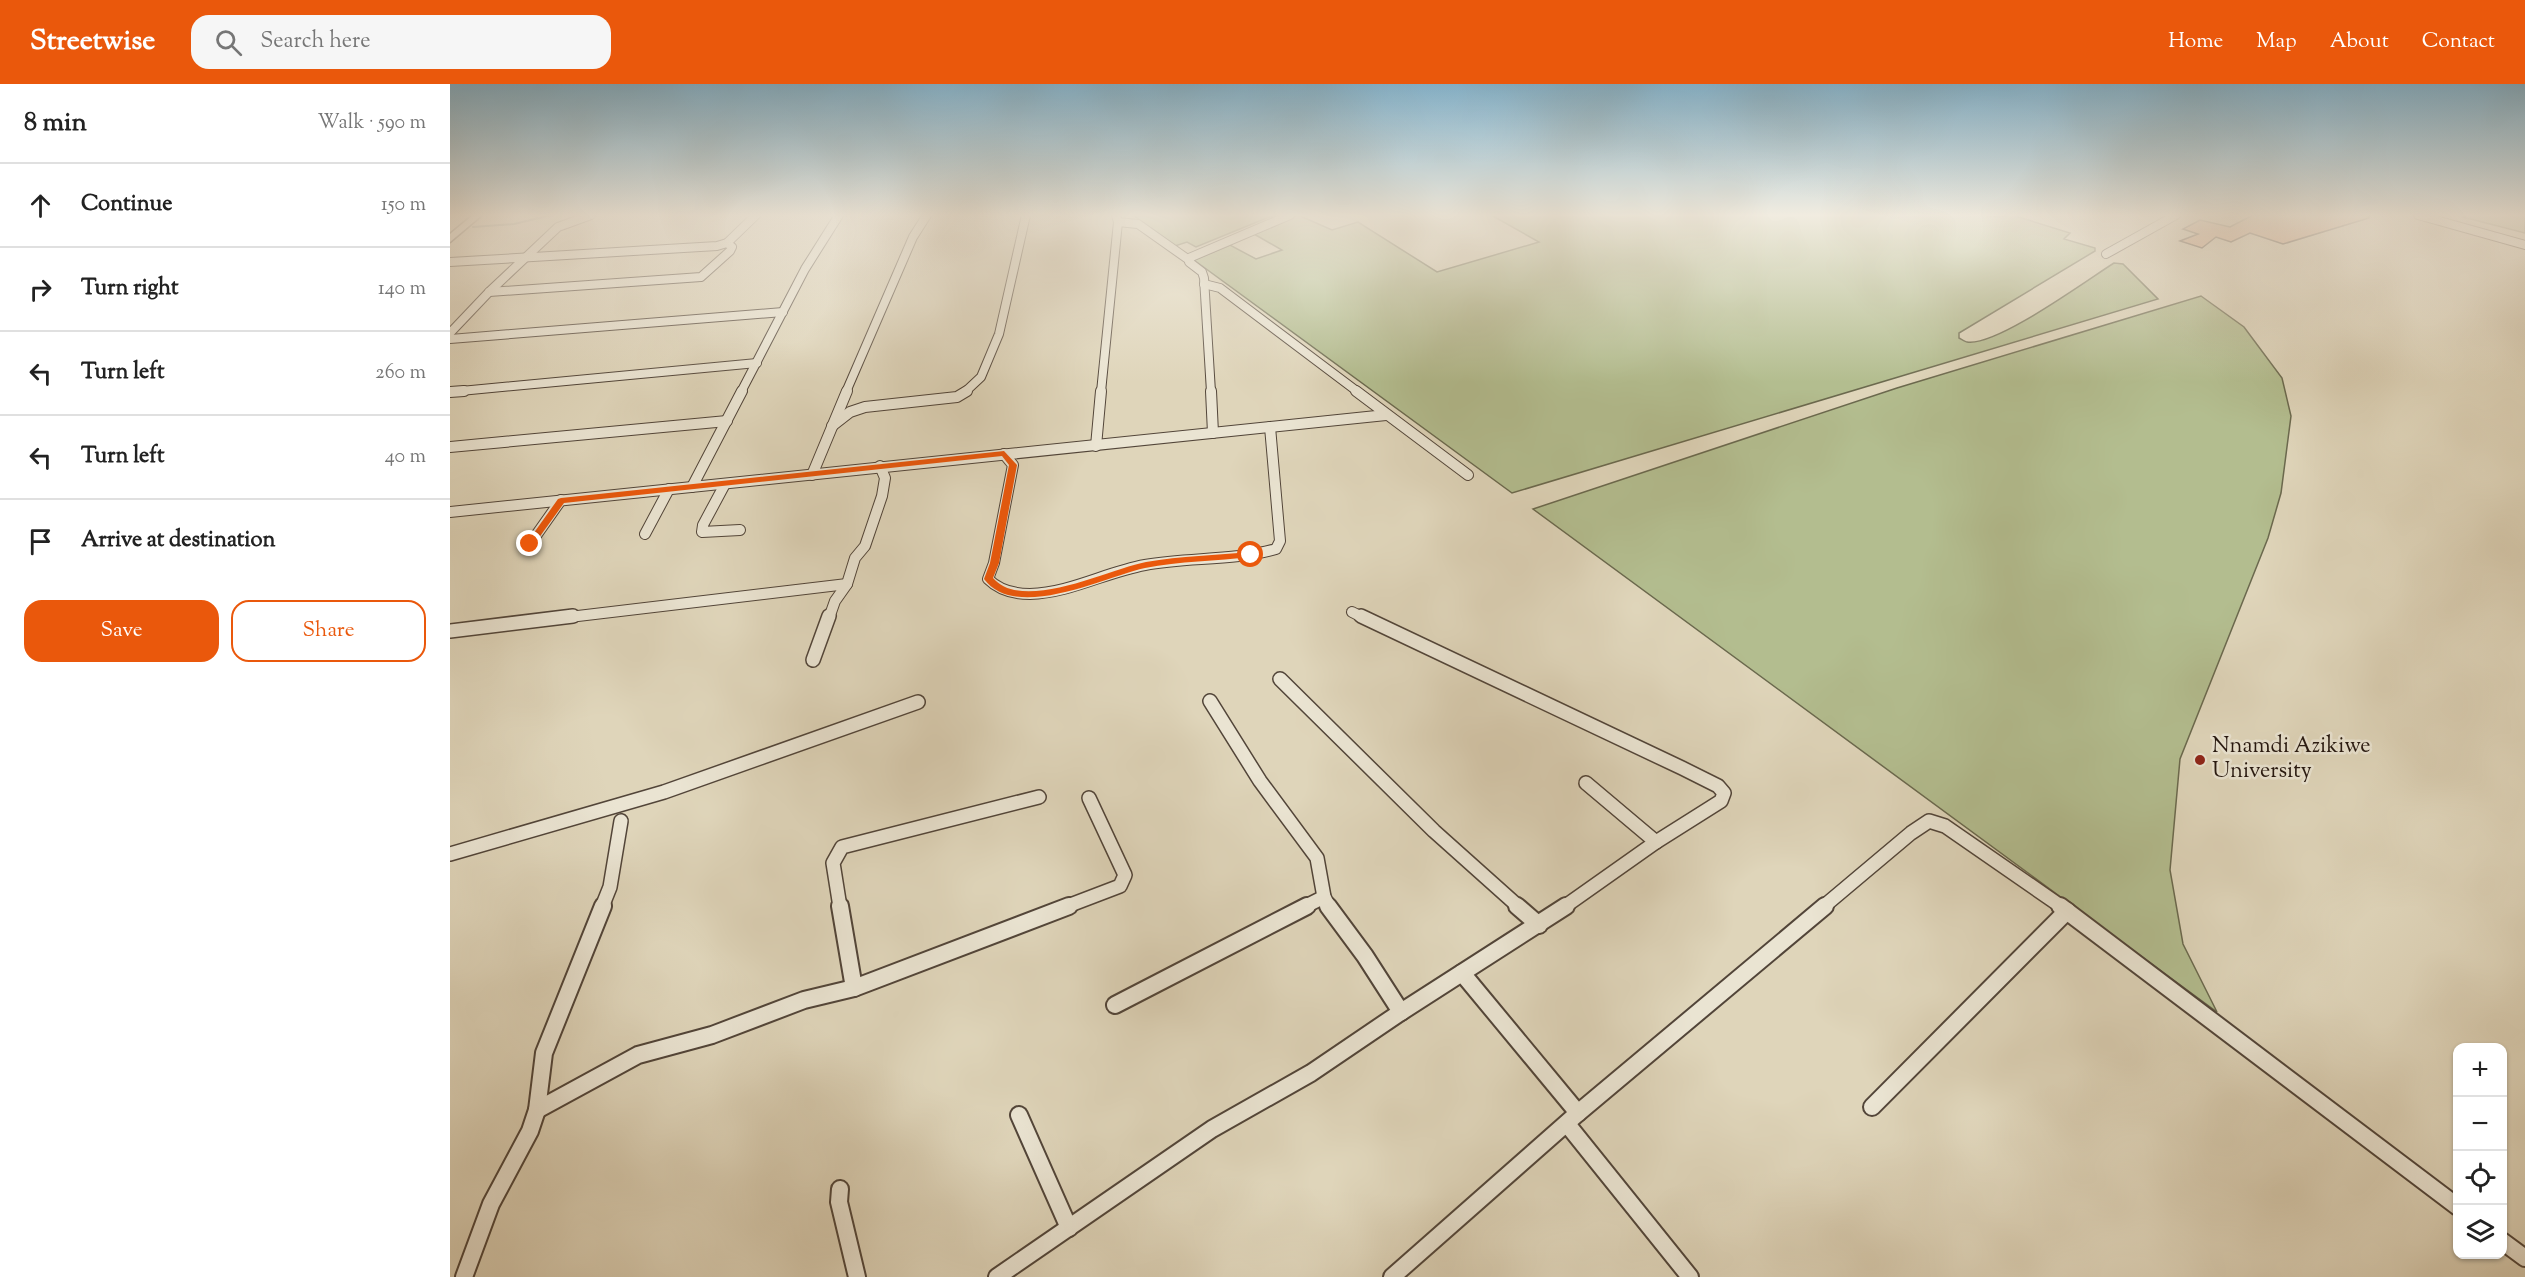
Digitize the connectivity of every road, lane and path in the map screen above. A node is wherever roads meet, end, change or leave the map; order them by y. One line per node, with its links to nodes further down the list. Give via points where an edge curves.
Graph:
1 (511, 271): 9 (street)
2 (707, 271): 9 (street, via 701,276 649,283)
3 (804, 271): 10 (street)
4 (899, 271): 17 (street)
5 (1012, 271): 17 (street, via 999,334 981,377 970,389 957,397 865,407 850,412)
6 (1112, 271): 20 (street)
7 (1201, 271): 8 (street)
8 (1204, 284): 15 (street, via 1220,288); 19 (street)
9 (489, 292): 11 (street)
10 (783, 312): 12 (street); 13 (street)
11 (450, 333)
12 (450, 339)
13 (756, 363): 14 (street); 16 (street)
14 (450, 392)
15 (1386, 415): 18 (street); 25 (street)
16 (727, 421): 21 (street); 27 (street)
17 (832, 426): 24 (street)
18 (1270, 427): 19 (street); 22 (street, via 1280,541 1276,549 1146,565 1051,592 1010,592 988,579 1013,472 1013,465)
19 (1213, 433): 20 (street)
20 (1096, 446): 22 (street)
21 (450, 447)
22 (1004, 454): 23 (street)
23 (880, 466): 24 (street); 34 (street, via 885,477 882,496)
24 (812, 474): 26 (street)
25 (1468, 475)
26 (724, 484): 27 (street); 31 (street, via 702,532)
27 (692, 487): 28 (street)
28 (669, 489): 29 (street); 32 (street)
29 (561, 501): 30 (street); 33 (street)
30 (450, 512)
31 (740, 530)
32 (645, 534)
33 (530, 544)
34 (846, 584): 36 (street); 37 (street, via 835,601)
35 (1352, 612): 45 (street, via 1723,789 1721,801)
36 (450, 631)
37 (813, 660)
38 (1280, 679): 49 (street, via 1434,831)
39 (1210, 701): 47 (street, via 1260,781 1317,858)
40 (918, 702): 46 (street, via 664,792)
41 (1586, 783): 45 (street)
42 (1039, 797): 51 (street, via 842,847 832,863)
43 (1089, 798): 51 (street, via 1123,867 1125,875 1120,886)
44 (621, 821): 55 (street, via 610,887 544,1053)
45 (1656, 842): 49 (street)
46 (450, 854)
47 (1324, 897): 52 (street); 53 (street)
48 (2067, 911): 54 (street); 57 (street, via 1945,826 1929,821); 59 (street)
49 (1539, 925): 50 (street)
50 (1462, 973): 53 (street); 57 (street)
51 (854, 988): 55 (street, via 814,997 721,1032 639,1055 554,1097)
52 (1115, 1005)
53 (1401, 1012): 60 (street, via 1311,1073 1212,1129)
54 (1872, 1107)
55 (537, 1110): 63 (street, via 491,1204)
56 (1019, 1115): 60 (street)
57 (1572, 1118): 66 (street); 67 (street)
58 (840, 1189): 64 (street, via 839,1202)
59 (2454, 1205)
60 (1069, 1228): 65 (street)
61 (2507, 1245): 62 (street)
62 (2525, 1258)
63 (464, 1277)
64 (857, 1277)
65 (997, 1277)
66 (1392, 1277)
67 (1690, 1277)

